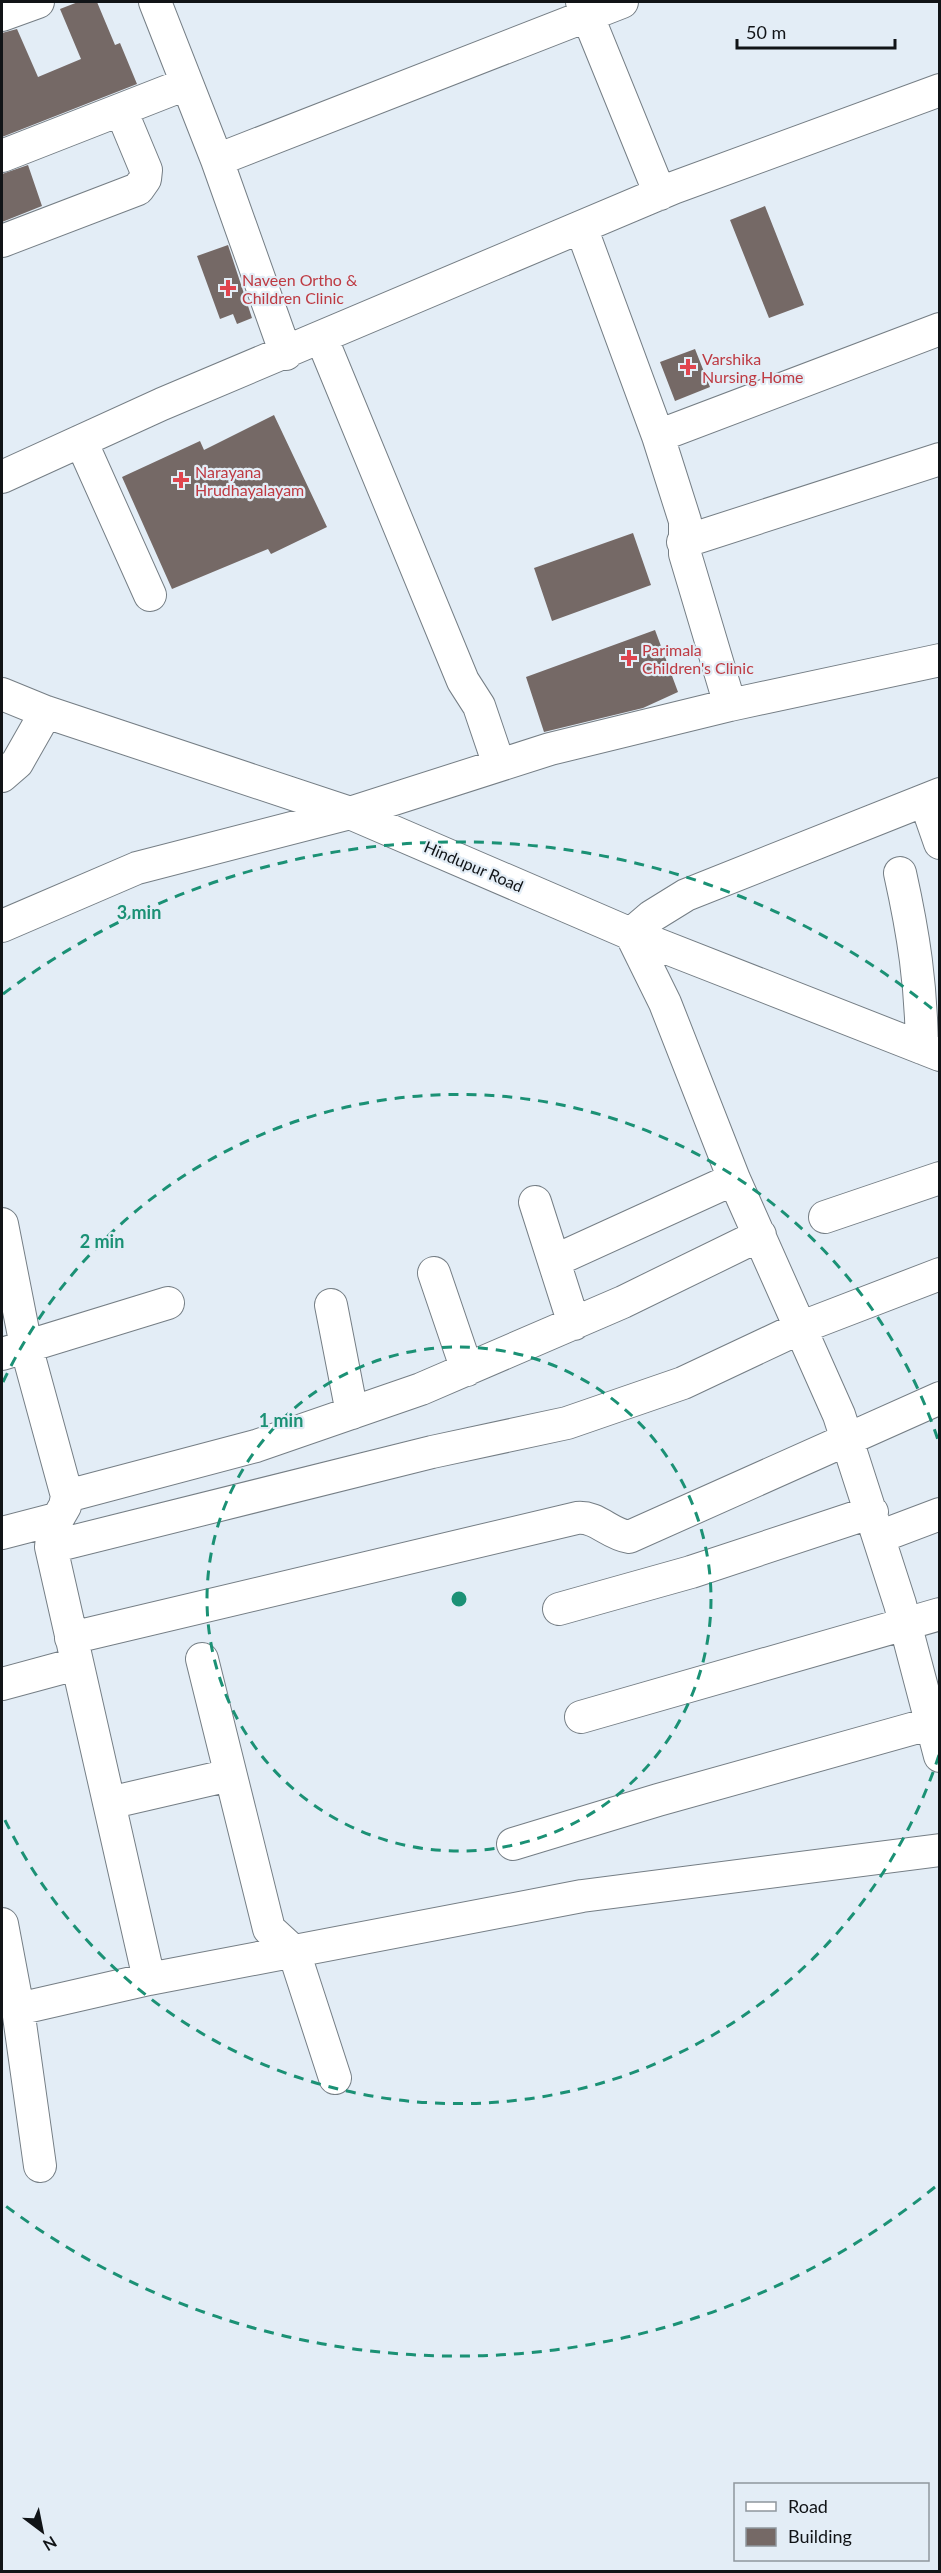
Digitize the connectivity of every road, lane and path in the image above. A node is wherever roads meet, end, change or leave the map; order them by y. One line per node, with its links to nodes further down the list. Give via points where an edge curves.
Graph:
1 (38, 2): 5 (street)
2 (154, 2): 6 (street)
3 (622, 2): 4 (street)
4 (585, 8): 10 (street); 11 (street)
5 (2, 15)
6 (186, 84): 8 (street); 10 (street)
7 (939, 90): 11 (street)
8 (121, 110): 9 (street); 13 (street, via 146,170 138,189)
9 (2, 156)
10 (217, 160): 16 (street)
11 (660, 194): 12 (street)
12 (581, 227): 15 (street); 17 (street)
13 (2, 241)
14 (939, 329): 17 (street)
15 (322, 339): 16 (street); 27 (street)
16 (286, 354): 18 (street)
17 (658, 436): 21 (street, via 685,521)
18 (81, 441): 20 (street); 22 (street)
19 (939, 459): 21 (street)
20 (2, 477)
21 (683, 542): 25 (street)
22 (150, 595)
23 (939, 660): 25 (street)
24 (2, 694): 26 (street, Hindupur Road)
25 (730, 705): 27 (street)
26 (46, 712): 28 (street, via 17,763); 30 (street, Hindupur Road)
27 (500, 765): 30 (street)
28 (2, 776)
29 (932, 797): 31 (street); 34 (street, via 686,895)
30 (350, 813): 33 (street, via 137,868); 34 (street, Hindupur Road)
31 (939, 843)
32 (900, 873): 35 (street, via 913,930)
33 (2, 926)
34 (631, 933): 35 (street, Hindupur Road); 37 (street, via 665,1003)
35 (931, 1052)
36 (939, 1178): 39 (street)
37 (734, 1179): 41 (street); 42 (street)
38 (536, 1202): 42 (street)
39 (825, 1217)
40 (2, 1224): 49 (street)
41 (760, 1235): 47 (street); 48 (street)
42 (554, 1262): 47 (street)
43 (434, 1273): 50 (street)
44 (939, 1274): 48 (street)
45 (168, 1303): 49 (street)
46 (331, 1305): 52 (street)
47 (574, 1323): 50 (street)
48 (802, 1327): 53 (street); 55 (street, via 682,1383 567,1423 432,1452)
49 (14, 1350): 55 (street)
50 (467, 1370): 52 (street)
51 (939, 1398): 53 (street)
52 (352, 1413): 55 (street)
53 (847, 1439): 56 (street); 61 (street, via 629,1537 587,1517 577,1518)
54 (939, 1514): 56 (street)
55 (58, 1520): 57 (street); 61 (street)
56 (876, 1524): 58 (street); 60 (street)
57 (2, 1533)
58 (559, 1609)
59 (939, 1614): 60 (street)
60 (905, 1623): 64 (street); 65 (street)
61 (73, 1651): 63 (street); 68 (street)
62 (202, 1659): 67 (street)
63 (2, 1684)
64 (581, 1717)
65 (935, 1722): 66 (street); 69 (street)
66 (939, 1756)
67 (230, 1774): 68 (street); 72 (street, via 269,1929)
68 (110, 1803): 73 (street)
69 (513, 1844)
70 (939, 1850): 72 (street, via 582,1896)
71 (2, 1924): 74 (street)
72 (294, 1952): 73 (street); 75 (street)
73 (149, 1979): 74 (street)
74 (18, 2009): 76 (street)
75 (335, 2078)
76 (40, 2166)

